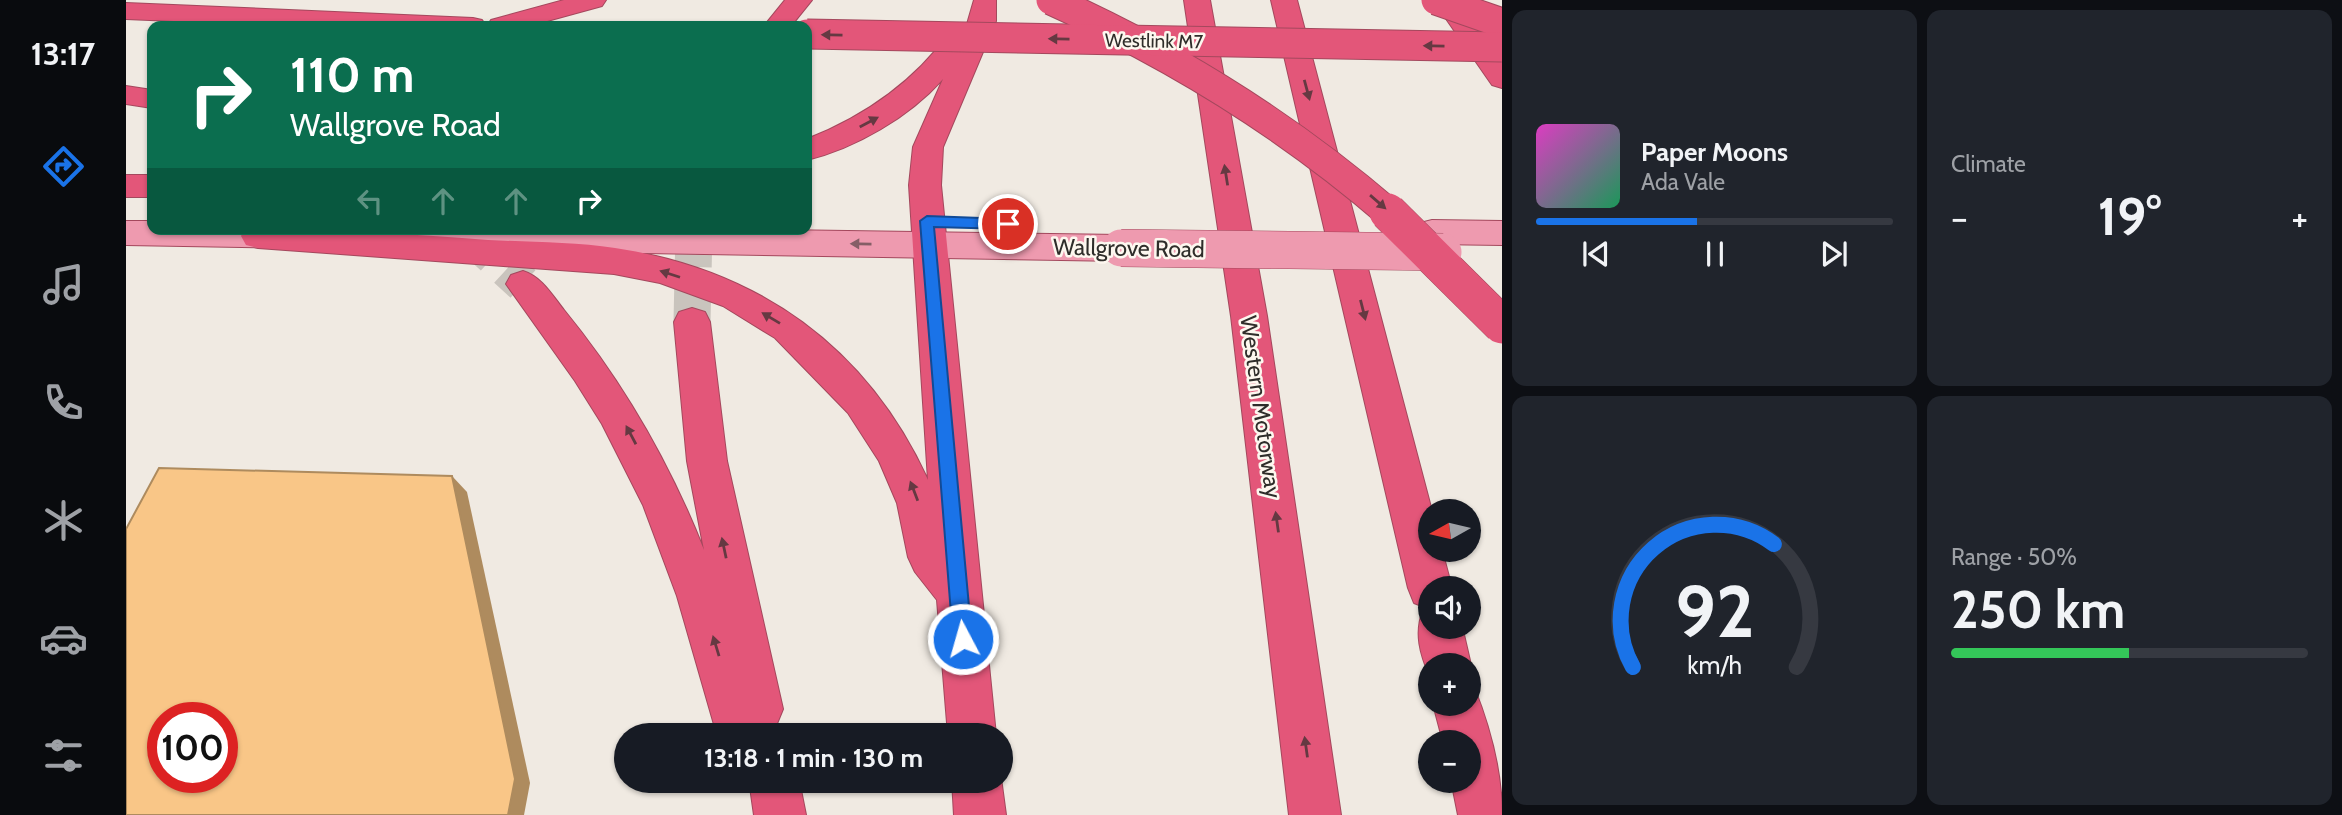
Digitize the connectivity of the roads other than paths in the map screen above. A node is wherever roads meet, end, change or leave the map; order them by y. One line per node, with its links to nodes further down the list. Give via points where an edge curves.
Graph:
1 (593, 0): 12 (highway)
2 (799, 0): 13 (highway)
3 (1051, 0): 41 (highway, one-way to 41, bridge, via 1176,60 1285,129 1406,226)
4 (1197, 0): 54 (highway, Western Motorway, one-way to 4, via 1249,316)
5 (1283, 0): 42 (highway, one-way to 42)
6 (1436, 0): 14 (highway, bridge)
7 (1446, 0): 20 (highway)
8 (1463, 0): 16 (highway)
9 (985, 2): 23 (highway, one-way to 9, via 894,110 946,61); 31 (highway, via 982,21 928,146)
10 (126, 11): 11 (highway)
11 (320, 21)
12 (518, 21)
13 (781, 21)
14 (1502, 23)
15 (812, 34): 17 (highway, Westlink M7, one-way to 15, bridge)
16 (1502, 34)
17 (1502, 47)
18 (147, 72): 19 (highway)
19 (126, 73)
20 (1502, 79)
21 (126, 95): 22 (highway)
22 (147, 98)
23 (812, 148)
24 (126, 186): 25 (highway)
25 (147, 186)
26 (126, 209): 27 (main road)
27 (147, 209)
28 (812, 220): 31 (main road, Wallgrove Road)
29 (126, 233): 30 (main road, Wallgrove Road)
30 (147, 233)
31 (928, 233): 33 (main road, Wallgrove Road, one-way to 33); 37 (main road, Wallgrove Road, bridge); 43 (highway)
32 (1502, 233): 37 (main road, Wallgrove Road)
33 (812, 234)
34 (214, 235): 36 (main road, Wallgrove Road)
35 (481, 235): 36 (main road, Wallgrove Road, one-way to 36)
36 (258, 236): 43 (highway, one-way to 36, via 930,557 910,481 862,401 788,328 735,296 663,271 614,261)
37 (1438, 242): 38 (main road, Wallgrove Road)
38 (1502, 253)
39 (523, 285): 44 (highway, one-way to 39, via 706,614 649,470 593,374)
40 (692, 323): 45 (highway, one-way to 40, via 707,461)
41 (1502, 325)
42 (1427, 576)
43 (958, 591): 46 (highway)
44 (738, 723)
45 (762, 723)
46 (971, 723)
47 (750, 793): 51 (highway)
48 (776, 793): 52 (highway)
49 (978, 793): 53 (highway)
50 (1479, 793): 55 (highway)
51 (753, 815)
52 (780, 815)
53 (980, 815)
54 (1315, 815)
55 (1484, 815)

